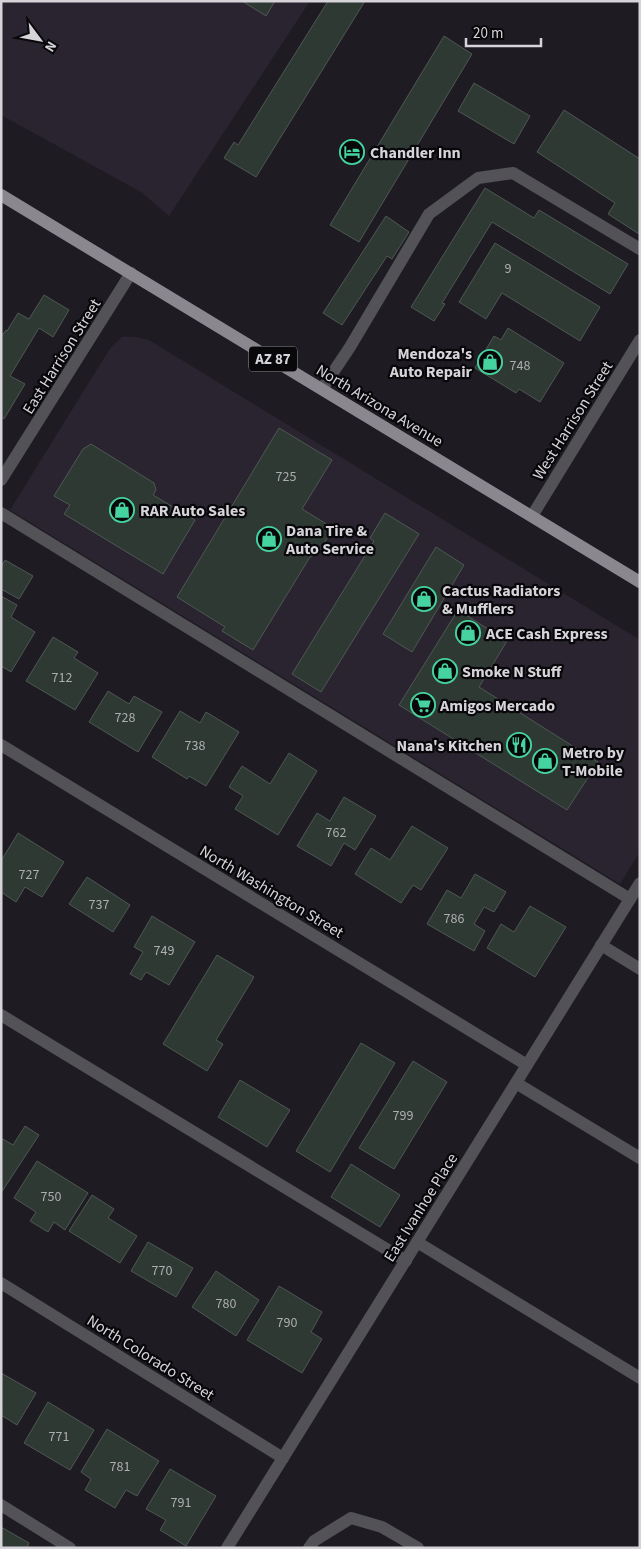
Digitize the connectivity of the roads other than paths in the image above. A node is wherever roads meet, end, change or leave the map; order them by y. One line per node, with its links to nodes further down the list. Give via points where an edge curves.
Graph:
1 (1, 195): 3 (main road, North Arizona Avenue / AZ 87)
2 (640, 249): 5 (street, via 513,173 478,178 429,214)
3 (131, 274): 5 (main road, North Arizona Avenue / AZ 87); 6 (street, East Harrison Street)
4 (640, 340): 8 (street, West Harrison Street)
5 (322, 389): 8 (main road, North Arizona Avenue / AZ 87)
6 (1, 480)
7 (1, 513): 12 (street)
8 (532, 516): 9 (main road, North Arizona Avenue / AZ 87)
9 (640, 582)
10 (1, 745): 16 (street, North Washington Street)
11 (640, 883): 12 (street, East Ivanhoe Place)
12 (630, 899): 13 (street, East Ivanhoe Place)
13 (601, 945): 14 (street); 16 (street, East Ivanhoe Place)
14 (640, 968)
15 (1, 1015): 20 (street)
16 (527, 1065): 17 (street, East Ivanhoe Place)
17 (516, 1083): 18 (street); 19 (street, East Ivanhoe Place)
18 (640, 1158)
19 (417, 1242): 20 (street, East Ivanhoe Place); 22 (street)
20 (406, 1260): 23 (street, East Ivanhoe Place)
21 (1, 1283): 23 (street, North Colorado Street)
22 (640, 1378)
23 (283, 1458): 26 (street, East Ivanhoe Place)
24 (1, 1505): 25 (street)
25 (70, 1548)
26 (227, 1548)
27 (309, 1548): 28 (street, via 314,1541 351,1518 382,1527)
28 (418, 1548)

